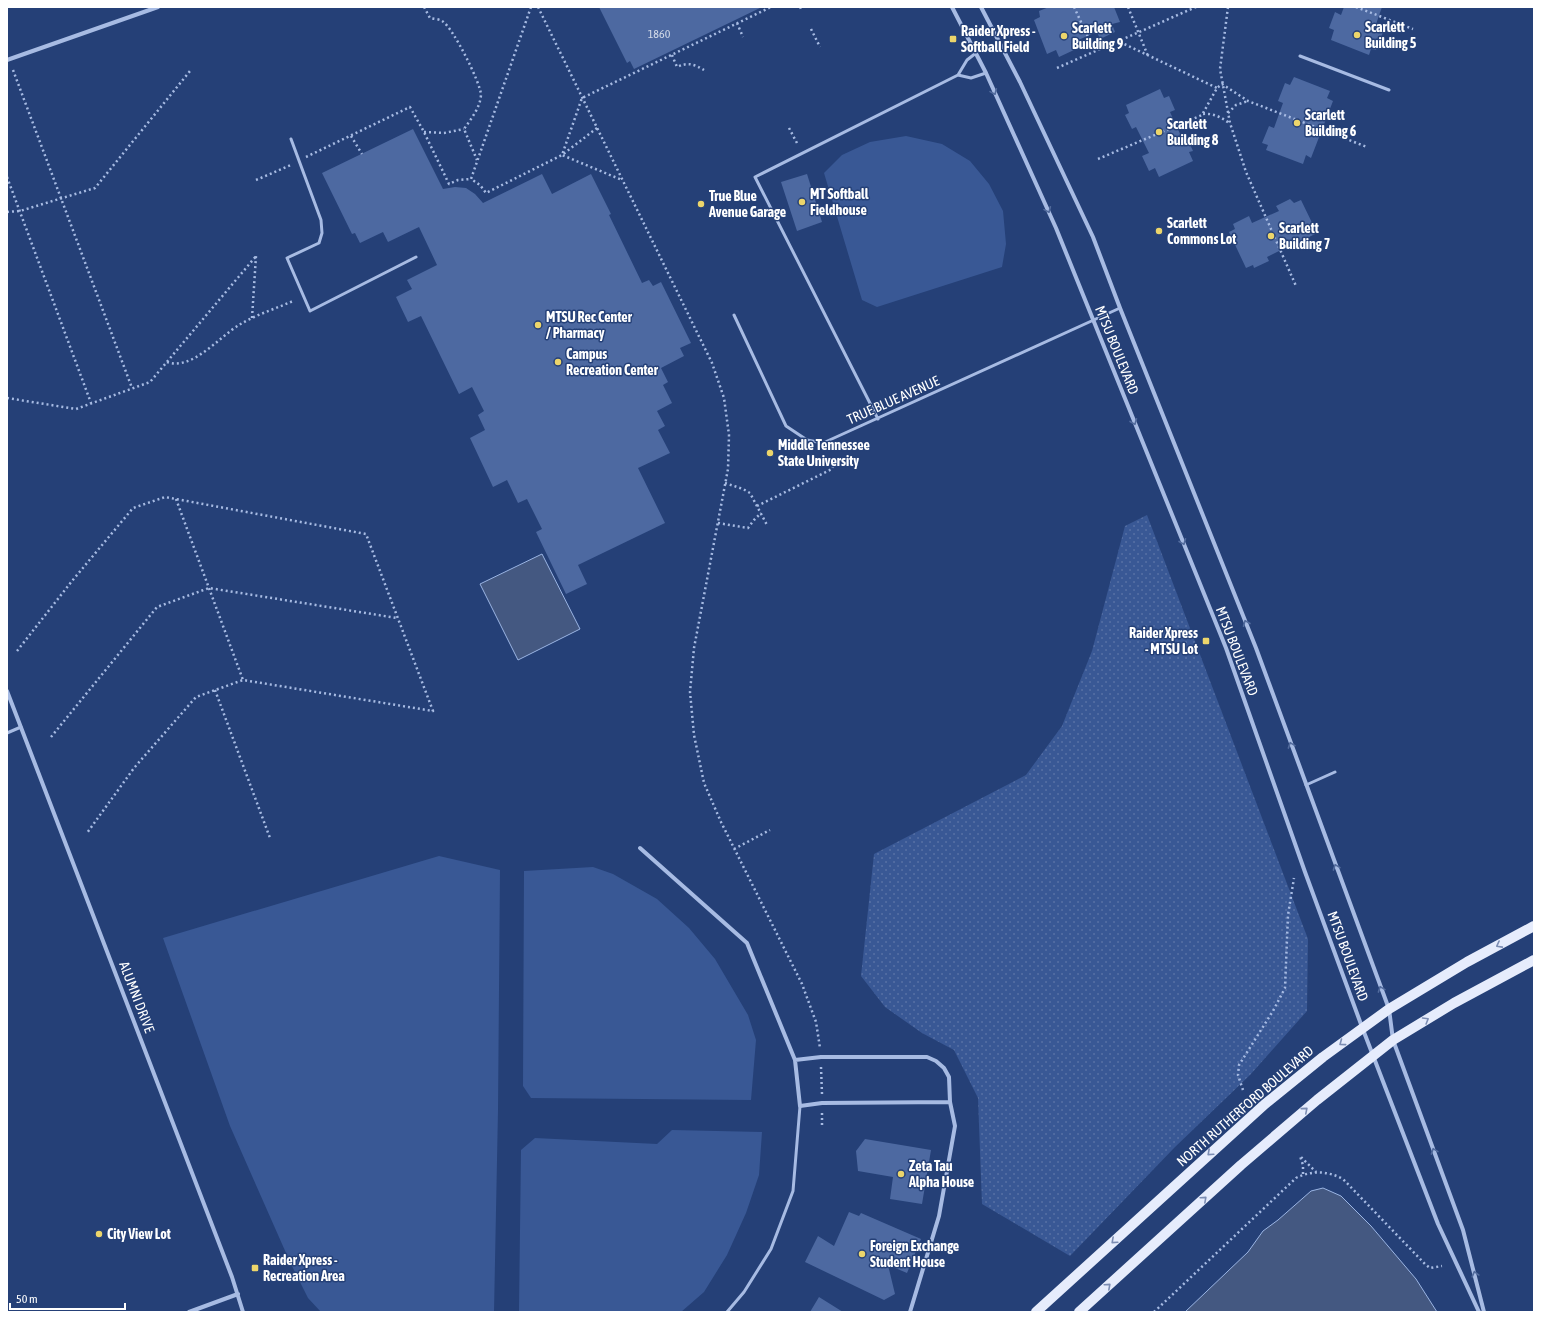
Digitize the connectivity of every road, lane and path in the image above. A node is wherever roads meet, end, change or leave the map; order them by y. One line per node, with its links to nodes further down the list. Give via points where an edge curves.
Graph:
1 (158, 7): 25 (street)
2 (424, 7): 40 (path, via 430,18 443,21 452,31 478,83 481,95 479,102 475,113)
3 (531, 7): 52 (path)
4 (538, 7): 35 (path)
5 (771, 7): 13 (path)
6 (952, 7): 21 (street, MTSU BOULEVARD)
7 (981, 7): 64 (street, MTSU BOULEVARD, via 1020,82 1093,237)
8 (1074, 7): 20 (path)
9 (1128, 7): 16 (path)
10 (1196, 7): 16 (path)
11 (1228, 7): 32 (path, via 1220,69)
12 (1356, 7): 15 (path)
13 (737, 23): 17 (path); 22 (path)
14 (811, 29): 19 (path)
15 (1413, 29)
16 (1139, 33): 18 (path); 23 (path)
17 (743, 37)
18 (1119, 41): 20 (path); 23 (path)
19 (820, 47)
20 (1095, 52): 26 (path)
21 (976, 53): 30 (street, MTSU BOULEVARD); 31 (lane, via 967,60)
22 (672, 55): 28 (path, via 677,67 692,63); 35 (path)
23 (1149, 56): 33 (path)
24 (1300, 56): 34 (lane)
25 (7, 60)
26 (1057, 68)
27 (13, 70): 58 (path)
28 (704, 70)
29 (190, 71): 58 (path, via 95,188)
30 (986, 73): 31 (lane, via 971,78); 67 (street, MTSU BOULEVARD, one-way to 67, via 1056,228)
31 (958, 75): 47 (lane)
32 (1222, 84): 33 (path); 36 (path); 38 (path)
33 (1218, 88): 37 (path)
34 (1389, 90)
35 (582, 98): 41 (path); 49 (path)
36 (1248, 101): 38 (path, via 1236,105); 46 (path)
37 (1202, 114): 39 (path, via 1217,116); 51 (path)
38 (1228, 114): 39 (path)
39 (1230, 123): 62 (path, via 1246,172)
40 (464, 128): 43 (path, via 444,133); 52 (path)
41 (597, 128): 49 (path); 57 (path)
42 (789, 128): 47 (path)
43 (424, 132): 44 (path, via 410,108); 55 (path, via 449,184)
44 (352, 136): 48 (path); 50 (path)
45 (291, 139): 61 (lane, via 321,220 322,233 318,243 287,258 310,311)
46 (1367, 147)
47 (802, 153): 72 (lane, via 755,177)
48 (362, 154)
49 (562, 155): 55 (path, via 486,193); 57 (path)
50 (305, 158)
51 (1098, 159)
52 (477, 161): 55 (path)
53 (294, 163): 56 (path)
54 (7, 177): 59 (path)
55 (471, 179)
56 (256, 180)
57 (622, 180): 74 (path, via 712,363 724,398 729,435)
58 (61, 198): 59 (path); 69 (path)
59 (20, 211): 60 (path); 71 (path)
60 (7, 212)
61 (416, 256)
62 (1296, 286)
63 (293, 301): 66 (path)
64 (1120, 308): 67 (lane, TRUE BLUE AVENUE); 90 (street, MTSU BOULEVARD, one-way to 64, via 1256,648)
65 (734, 315): 72 (lane, TRUE BLUE AVENUE, via 786,426 807,440 823,443)
66 (252, 318): 68 (path, via 186,362); 68 (path, via 256,255)
67 (1094, 321): 72 (lane, TRUE BLUE AVENUE); 100 (street, MTSU BOULEVARD, one-way to 100, via 1226,648 1304,872)
68 (167, 362): 69 (path, via 150,382)
69 (132, 388): 71 (path)
70 (7, 398): 71 (path, via 76,409)
71 (91, 403)
72 (878, 419)
73 (835, 462): 76 (path, via 832,469)
74 (725, 483): 76 (path, via 750,493); 78 (path)
75 (176, 498): 80 (path); 81 (path, via 366,534); 82 (path, via 165,497 133,508)
76 (757, 506): 77 (path)
77 (761, 513): 78 (path, via 748,528); 79 (path)
78 (718, 524): 95 (path, via 694,648 690,692 694,735 704,783)
79 (767, 525)
80 (209, 588): 81 (path); 83 (path); 88 (path, via 157,608)
81 (398, 618): 83 (path, via 433,712)
82 (17, 651)
83 (243, 680): 84 (path)
84 (215, 690): 92 (path, via 196,697 134,768); 93 (path)
85 (7, 691): 86 (street, ALUMNI DRIVE)
86 (21, 727): 87 (lane); 113 (street, ALUMNI DRIVE)
87 (7, 732)
88 (50, 737)
89 (1336, 772): 90 (lane)
90 (1306, 785): 99 (street, MTSU BOULEVARD, one-way to 90)
91 (770, 830): 95 (path)
92 (88, 833)
93 (270, 838)
94 (640, 848): 104 (street, via 747,943)
95 (734, 849): 103 (path, via 802,984 816,1022)
96 (1294, 878): 105 (path, via 1288,915 1286,988 1239,1066 1238,1075)
97 (1534, 926): 99 (main road, NORTH RUTHERFORD BOULEVARD, one-way to 99, via 1467,962)
98 (1534, 960): 101 (main road, one-way to 98, via 1454,1003)
99 (1389, 1009): 100 (main road, NORTH RUTHERFORD BOULEVARD); 101 (street, MTSU BOULEVARD)
100 (1362, 1027): 102 (street, MTSU BOULEVARD); 118 (main road, NORTH RUTHERFORD BOULEVARD, one-way to 118, via 1264,1104)
101 (1393, 1040): 102 (main road); 122 (street, MTSU BOULEVARD, one-way to 101, via 1463,1230)
102 (1373, 1056): 119 (main road, one-way to 102, via 1241,1165); 121 (street, MTSU BOULEVARD, via 1438,1224)
103 (821, 1057): 104 (street); 106 (street, via 927,1057 944,1068 949,1077); 107 (path)
104 (795, 1060): 108 (street)
105 (1243, 1090)
106 (950, 1102): 107 (street); 117 (street, via 955,1126 939,1216)
107 (822, 1103): 108 (street); 109 (path)
108 (800, 1106): 116 (lane, via 793,1191 771,1249 744,1292)
109 (822, 1126)
110 (1316, 1172): 111 (path); 111 (path, via 1300,1156); 112 (path, via 1344,1179 1425,1264 1430,1268)
111 (1303, 1174): 120 (path)
112 (1442, 1266)
113 (238, 1294): 114 (street); 115 (street, ALUMNI DRIVE)
114 (189, 1312)
115 (243, 1312)
116 (727, 1312)
117 (910, 1312)
118 (1036, 1312)
119 (1079, 1312)
120 (1154, 1312)
121 (1479, 1312)
122 (1484, 1312)

